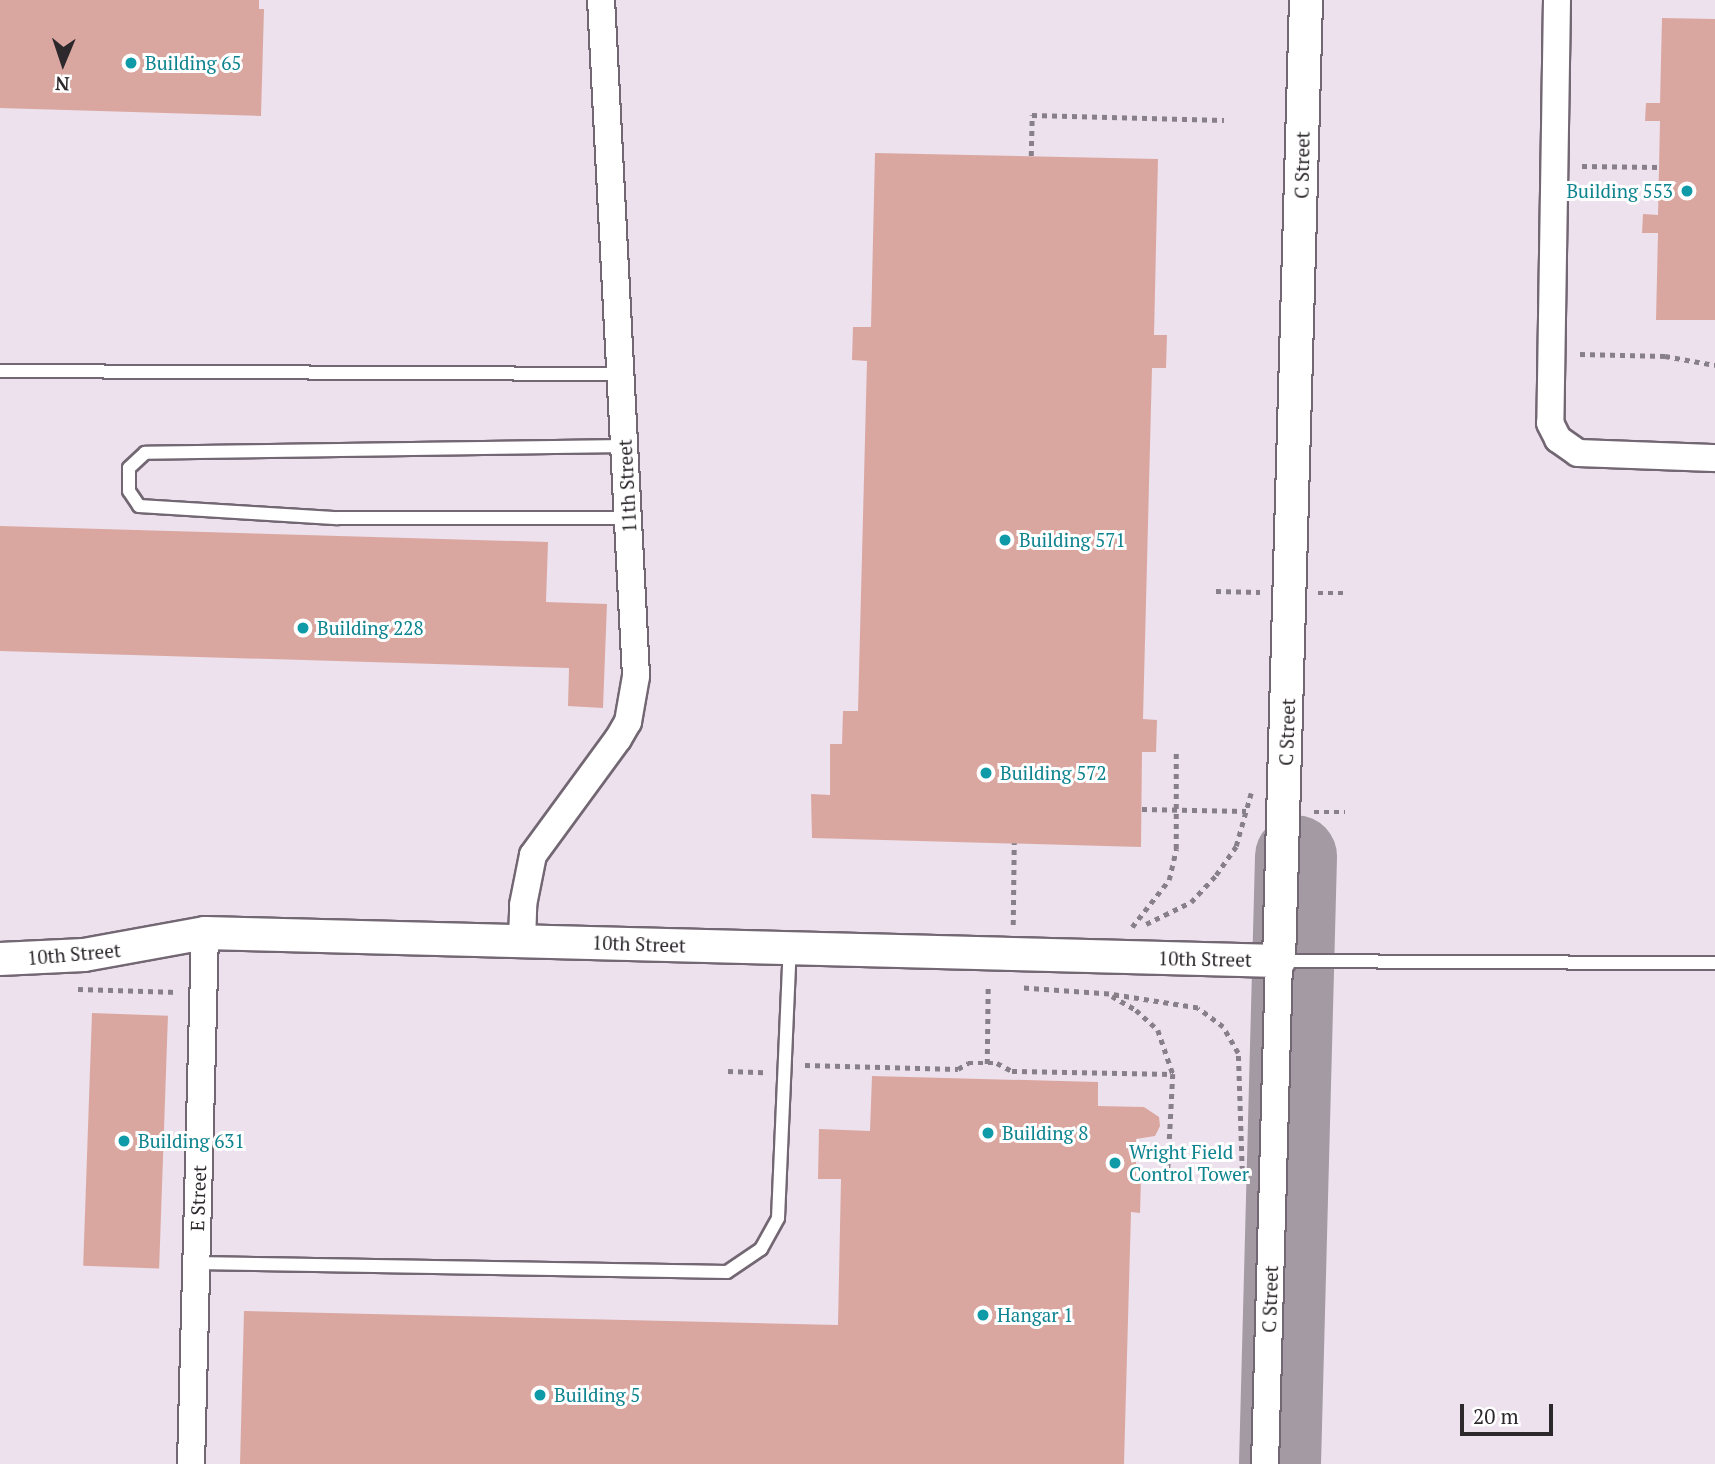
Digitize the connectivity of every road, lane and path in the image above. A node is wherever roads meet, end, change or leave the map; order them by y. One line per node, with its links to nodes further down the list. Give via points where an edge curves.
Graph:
1 (601, 0): 13 (street, 11th Street)
2 (1306, 0): 22 (street, C Street)
3 (1557, 0): 15 (street, via 1550,423 1558,439 1578,453)
4 (1224, 120): 6 (path, via 1032,115)
5 (1578, 152): 7 (path)
6 (1031, 156)
7 (1578, 166): 8 (path); 9 (path)
8 (1658, 167)
9 (1578, 180)
10 (1576, 341): 11 (path, via 1576,354 1665,356)
11 (1715, 365)
12 (0, 371): 13 (lane)
13 (621, 374): 14 (street, 11th Street)
14 (625, 446): 16 (street, 11th Street); 16 (lane, via 145,453 130,468 130,491 139,506 338,518)
15 (1715, 458)
16 (629, 518): 27 (street, 11th Street, via 636,644 628,722 533,855 523,905)
17 (1176, 753): 20 (path)
18 (1252, 788): 21 (path)
19 (1142, 809): 20 (path)
20 (1176, 810): 21 (path); 21 (path, via 1169,880 1129,930 1160,920 1191,902 1236,846)
21 (1245, 811): 22 (path)
22 (1284, 812): 23 (path); 30 (street, C Street)
23 (1345, 812)
24 (1014, 843): 26 (path)
25 (205, 933): 27 (street, 10th Street); 29 (street, 10th Street, via 84,955); 35 (street, E Street)
26 (1012, 935)
27 (522, 941): 28 (street, 10th Street)
28 (790, 948): 30 (street, 10th Street); 38 (lane)
29 (0, 959)
30 (1279, 961): 31 (lane); 43 (street, C Street)
31 (1715, 963)
32 (1002, 985): 37 (path, via 988,983)
33 (1015, 987): 36 (path)
34 (68, 989): 35 (path)
35 (203, 992): 41 (street, E Street)
36 (1109, 994): 40 (path, via 1158,1030); 40 (path, via 1198,1008 1223,1027 1238,1054 1242,1171 1168,1171)
37 (987, 1064): 38 (path, via 968,1063 958,1069 803,1065); 40 (path, via 1012,1071)
38 (784, 1069): 39 (path); 41 (lane, via 778,1218 761,1249 727,1272)
39 (728, 1072)
40 (1173, 1074)
41 (196, 1263): 42 (street, E Street)
42 (191, 1464)
43 (1265, 1464)

